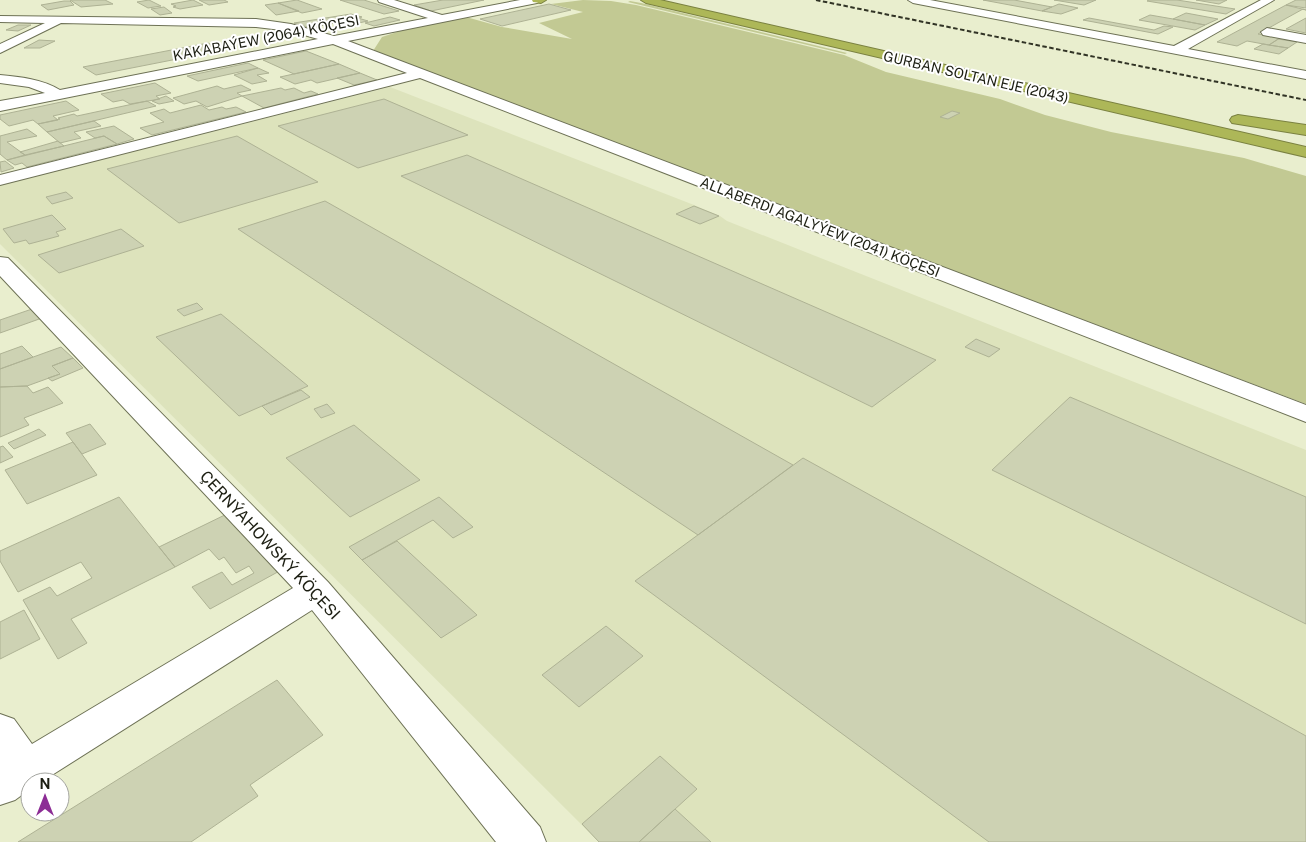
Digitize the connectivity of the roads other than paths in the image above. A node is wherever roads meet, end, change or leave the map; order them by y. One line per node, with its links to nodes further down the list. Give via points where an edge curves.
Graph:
1 (383, 0): 10 (street)
2 (539, 0): 10 (street, KAKABAÝEW (2064) KÖÇESI)
3 (639, 0): 7 (highway, GURBAN SOLTAN EJE (2043))
4 (702, 0): 16 (highway, GURBAN SOLTAN EJE (2043))
5 (914, 0): 18 (street)
6 (1269, 0): 18 (street)
7 (650, 1): 25 (highway, GURBAN SOLTAN EJE (2043))
8 (22, 8): 11 (street)
9 (0, 19): 11 (street, ALLABERDI AGALYÝEW (2041) KÖÇESI)
10 (440, 19): 15 (street, KAKABAÝEW (2064) KÖÇESI)
11 (43, 20): 12 (street, ALLABERDI AGALYÝEW (2041) KÖÇESI)
12 (60, 20): 15 (street, ALLABERDI AGALYÝEW (2041) KÖÇESI, via 256,23 291,28); 17 (street)
13 (1267, 32): 14 (street)
14 (1306, 38)
15 (334, 40): 19 (street, ALLABERDI AGALYÝEW (2041) KÖÇESI); 22 (street, KAKABAÝEW (2064) KÖÇESI)
16 (912, 47)
17 (0, 49)
18 (1176, 50): 20 (street)
19 (420, 74): 26 (street); 28 (street, ALLABERDI AGALYÝEW (2041) KÖÇESI)
20 (1306, 75)
21 (0, 79): 22 (street, via 32,82)
22 (57, 94): 23 (street, KAKABAÝEW (2064) KÖÇESI)
23 (0, 106)
24 (1306, 130): 25 (highway, via 1229,118)
25 (1305, 150)
26 (0, 180)
27 (0, 263): 29 (street, ÇERNÝAHOWSKÝ KÖÇESI)
28 (1306, 414)
29 (316, 591): 31 (street); 32 (street, ÇERNÝAHOWSKÝ KÖÇESI)
30 (0, 731): 31 (street)
31 (13, 777)
32 (524, 842)

